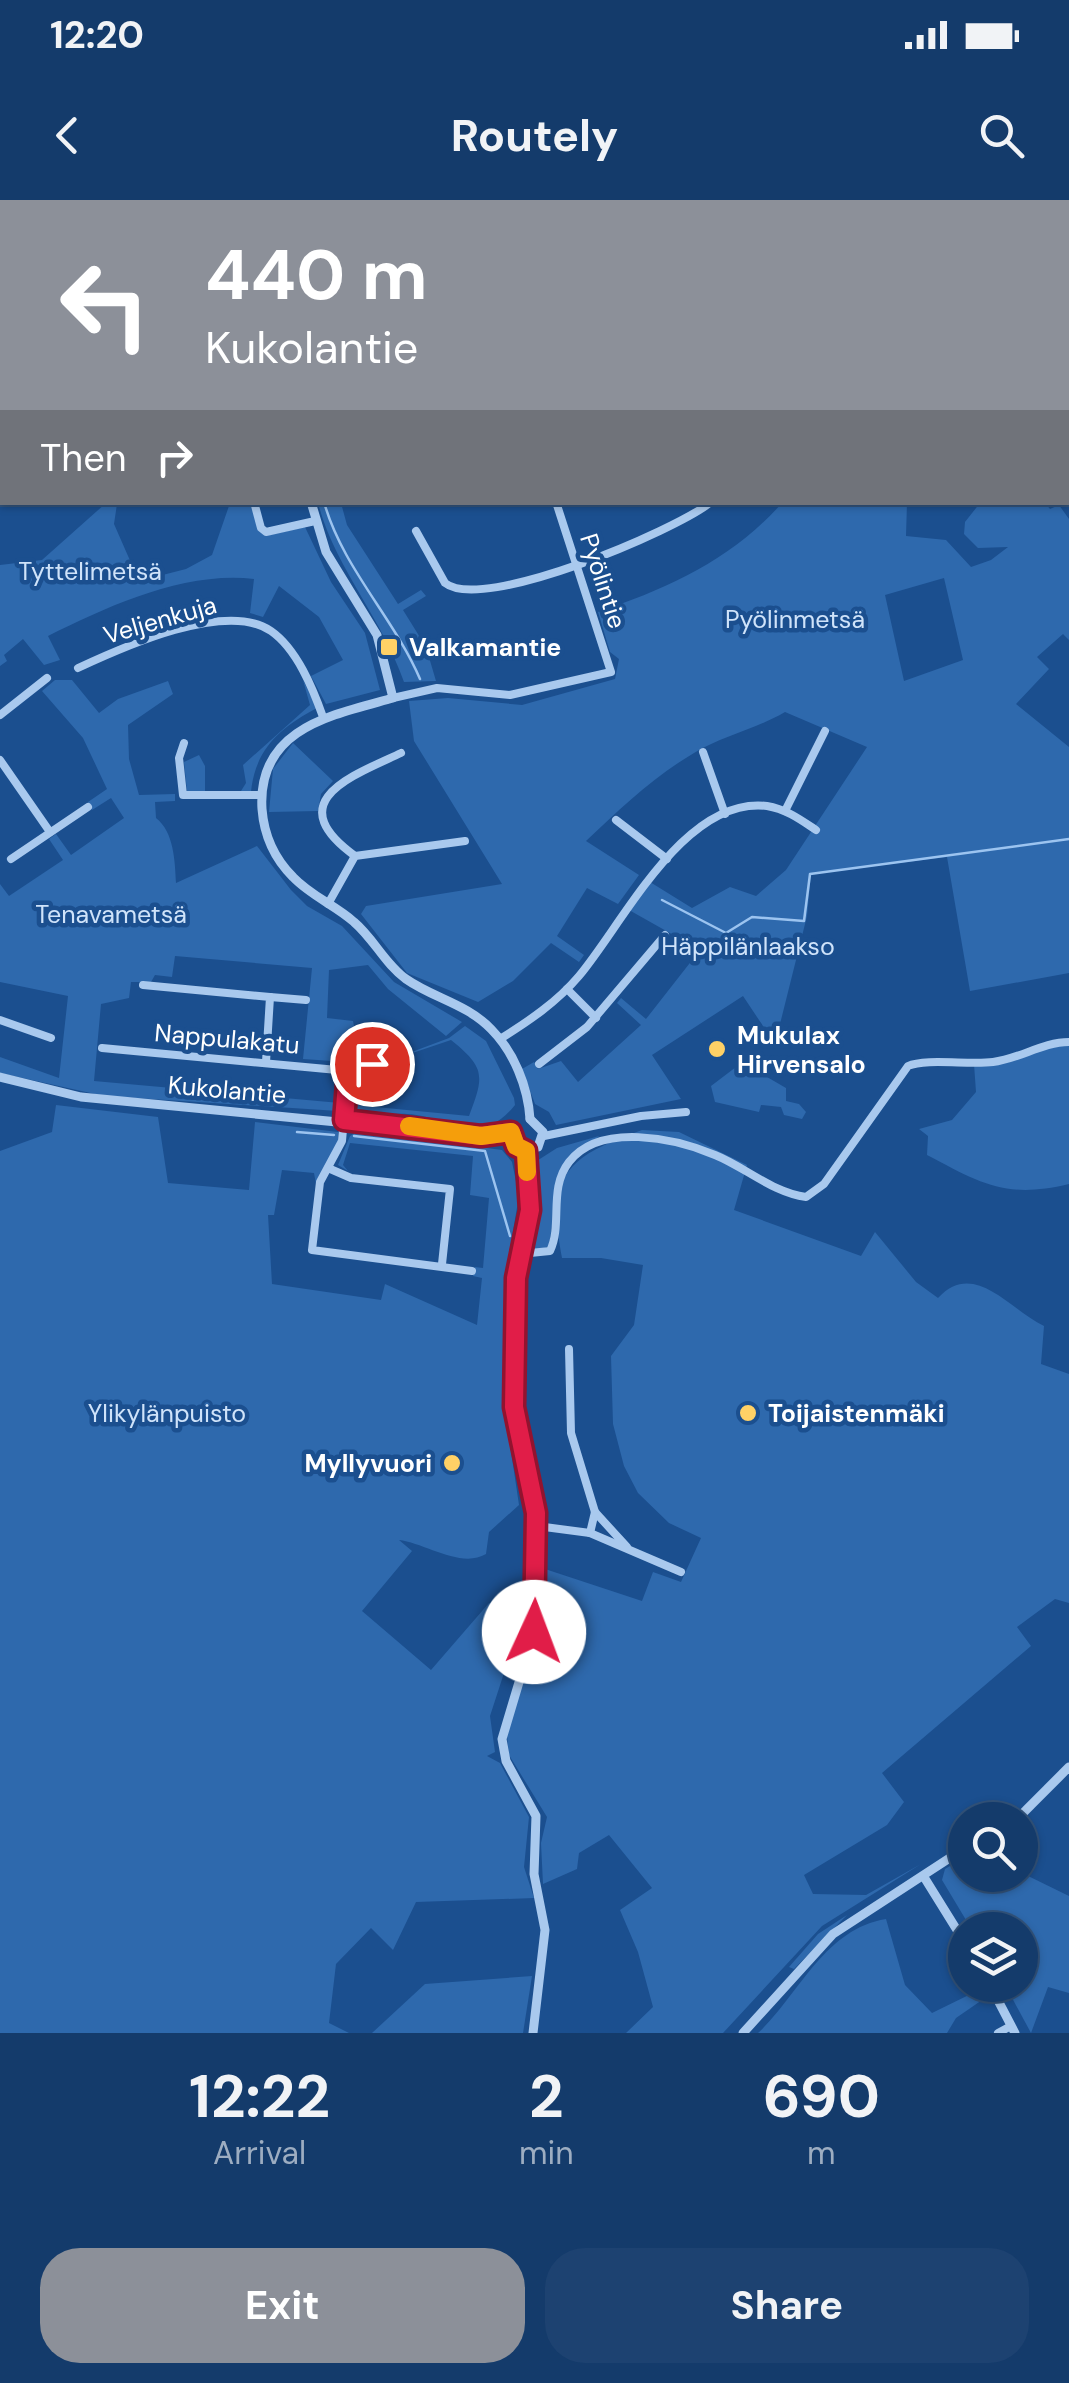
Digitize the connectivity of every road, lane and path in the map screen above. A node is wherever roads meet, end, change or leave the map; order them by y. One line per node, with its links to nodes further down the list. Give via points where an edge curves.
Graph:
1 (255, 505): 5 (street, via 266,532)
2 (311, 505): 5 (street)
3 (557, 505): 7 (street, Pyölintie)
4 (707, 505): 7 (street, via 675,528)
5 (315, 521): 10 (street, via 326,552 377,635)
6 (416, 531): 7 (street, via 456,589)
7 (577, 566): 10 (street, Pyölintie, via 611,672 510,695 437,688)
8 (78, 668): 12 (street, Veljenkuja, via 179,630 244,620 283,642)
9 (47, 678): 11 (street)
10 (393, 698): 12 (street)
11 (0, 715)
12 (324, 717): 18 (street, via 281,745)
13 (825, 731): 20 (street)
14 (184, 744): 18 (street, via 183,795)
15 (703, 752): 21 (street)
16 (401, 753): 26 (street, via 326,794 326,824)
17 (0, 760): 24 (street)
18 (262, 795): 29 (street, via 278,860)
19 (88, 807): 24 (street)
20 (785, 811): 21 (street, via 764,806); 23 (street)
21 (725, 814): 28 (street)
22 (616, 820): 28 (street)
23 (816, 830)
24 (50, 832): 27 (street)
25 (466, 841): 26 (street)
26 (355, 856): 29 (street)
27 (11, 859)
28 (667, 859): 32 (street)
29 (328, 904): 38 (street, via 362,929 404,977 477,1016)
30 (665, 935): 35 (street)
31 (142, 985): 33 (street)
32 (567, 990): 35 (street); 38 (street)
33 (270, 997): 34 (street); 42 (street)
34 (306, 1000)
35 (596, 1018): 43 (street)
36 (0, 1020): 37 (street)
37 (52, 1038)
38 (500, 1039): 47 (street, via 524,1085)
39 (1069, 1042): 53 (street, via 974,1064 908,1066 824,1184 806,1196 695,1147 603,1139 570,1161 561,1178 550,1251)
40 (102, 1048): 42 (street, Nappulakatu)
41 (394, 1056): 44 (street, Nappulakatu)
42 (266, 1062): 44 (street, Nappulakatu)
43 (538, 1064)
44 (348, 1072): 48 (street)
45 (0, 1078): 48 (street, Kukolantie, via 106,1100)
46 (686, 1112): 50 (street)
47 (530, 1119): 49 (street); 50 (street)
48 (344, 1120): 49 (street, Kukolantie, via 481,1136); 52 (street, via 340,1148)
49 (511, 1132): 51 (street)
50 (544, 1136): 51 (street)
51 (526, 1151): 53 (street, via 530,1210)
52 (328, 1168): 54 (street, via 350,1178 450,1188); 54 (street, via 320,1182 312,1250)
53 (520, 1254): 58 (street, via 514,1407)
54 (442, 1264): 55 (street)
55 (472, 1271)
56 (569, 1349): 57 (street, via 571,1433)
57 (595, 1512): 59 (street); 60 (street)
58 (537, 1526): 59 (street); 69 (street, via 534,1632 502,1740 536,1816 534,1874 545,1930)
59 (590, 1533): 60 (street)
60 (628, 1547): 61 (street)
61 (681, 1572)
62 (1069, 1767): 63 (street)
63 (1034, 1802)
64 (948, 1860): 65 (street)
65 (924, 1876): 66 (street); 70 (street, via 832,1934)
66 (948, 1915)
67 (999, 2002): 68 (street)
68 (1013, 2029): 71 (street)
69 (533, 2033)
70 (743, 2033)
71 (998, 2033)

